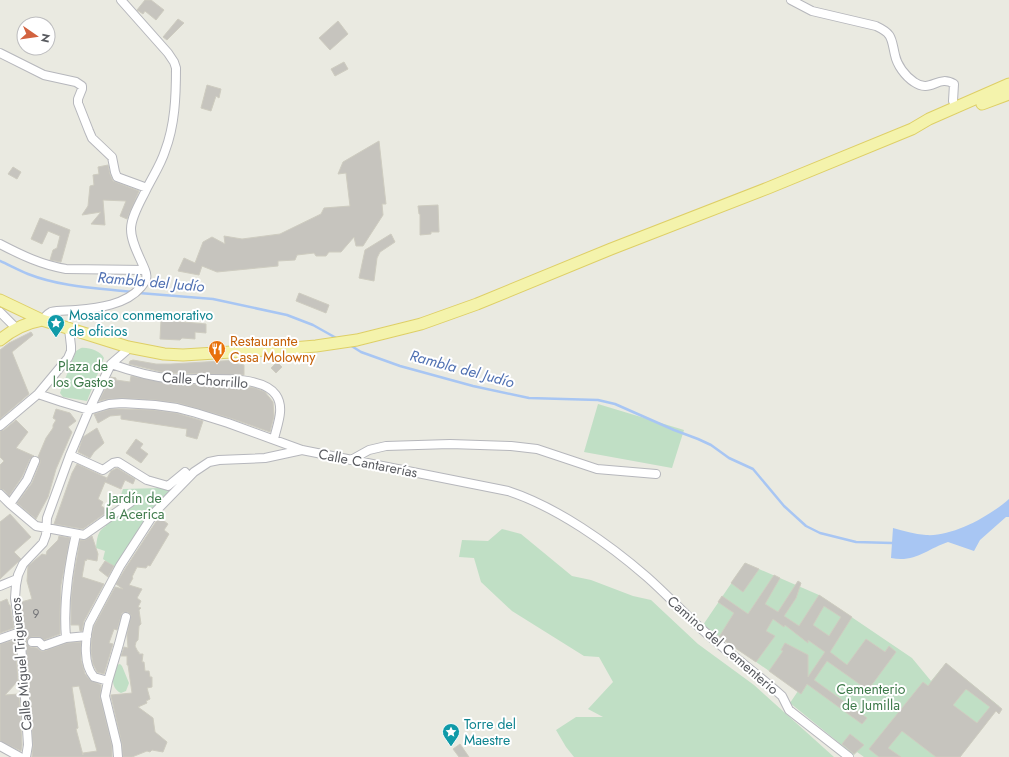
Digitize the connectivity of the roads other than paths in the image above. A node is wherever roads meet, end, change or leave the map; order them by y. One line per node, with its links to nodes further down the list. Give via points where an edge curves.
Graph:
1 (121, 0): 8 (street, via 168,54 176,68 172,130 165,153)
2 (791, 0): 6 (street, via 812,11 885,30 891,37 894,54 904,74 921,86 930,87 944,80 954,84 953,101)
3 (0, 53): 8 (street, via 44,74 80,84 82,89 78,103 92,138 112,157 119,178)
4 (1009, 84): 6 (main road)
5 (1009, 94): 7 (main road)
6 (956, 108): 7 (main road)
7 (912, 129): 17 (main road, via 611,248 478,304 421,324 322,345 280,349 173,355)
8 (147, 188): 10 (street, via 131,229)
9 (0, 244): 10 (street, via 29,258 61,268)
10 (145, 270): 13 (street, via 146,282 129,297 108,305 52,312)
11 (0, 300): 13 (main road)
12 (0, 312): 14 (street)
13 (42, 320): 14 (main road); 15 (main road)
14 (16, 328): 16 (main road)
15 (69, 329): 17 (main road); 19 (street, via 70,354)
16 (0, 340)
17 (128, 347): 18 (street, via 126,352)
18 (111, 364): 20 (street); 22 (street, Calle Chorrillo, via 129,371 162,377 230,379 269,387 276,394 280,406)
19 (38, 394): 20 (street); 21 (street)
20 (89, 410): 22 (street, Calle Cantarerías, via 119,403 167,407 196,413); 24 (street)
21 (0, 426)
22 (274, 439): 23 (street, Calle Cantarerías)
23 (302, 450): 25 (street, Calle Cantarerías); 28 (street, via 265,458 219,460 202,466)
24 (70, 455): 28 (street, via 103,470 118,462 147,480 168,486 184,472); 32 (street, via 47,518)
25 (351, 460): 27 (street, via 369,450 386,446 511,446 537,449 597,469); 34 (street, Calle Cantarerías, via 517,494 555,511)
26 (35, 461): 31 (street, via 27,480)
27 (656, 474)
28 (189, 477): 39 (street, via 155,512 124,560 91,618)
29 (0, 494): 31 (street)
30 (131, 502): 33 (street, via 86,535)
31 (10, 504): 32 (street, via 36,526)
32 (46, 528): 33 (street); 35 (street, via 43,543 23,564)
33 (76, 534): 40 (street, via 66,585)
34 (632, 565): 48 (street, Camino del Cementerio, via 696,624 782,696 789,710)
35 (18, 576): 36 (street); 38 (street, Calle Miguel Trigueros, via 15,598)
36 (0, 586)
37 (126, 617): 43 (street)
38 (20, 632): 41 (street); 46 (street, Calle Miguel Trigueros, via 28,744)
39 (87, 636): 40 (street); 43 (street, via 86,662 94,677)
40 (66, 638): 42 (street, via 44,645)
41 (0, 639)
42 (32, 642)
43 (108, 681): 47 (street, via 105,699)
44 (0, 746): 45 (street)
45 (20, 757)
46 (26, 757)
47 (118, 757)
48 (849, 757)

